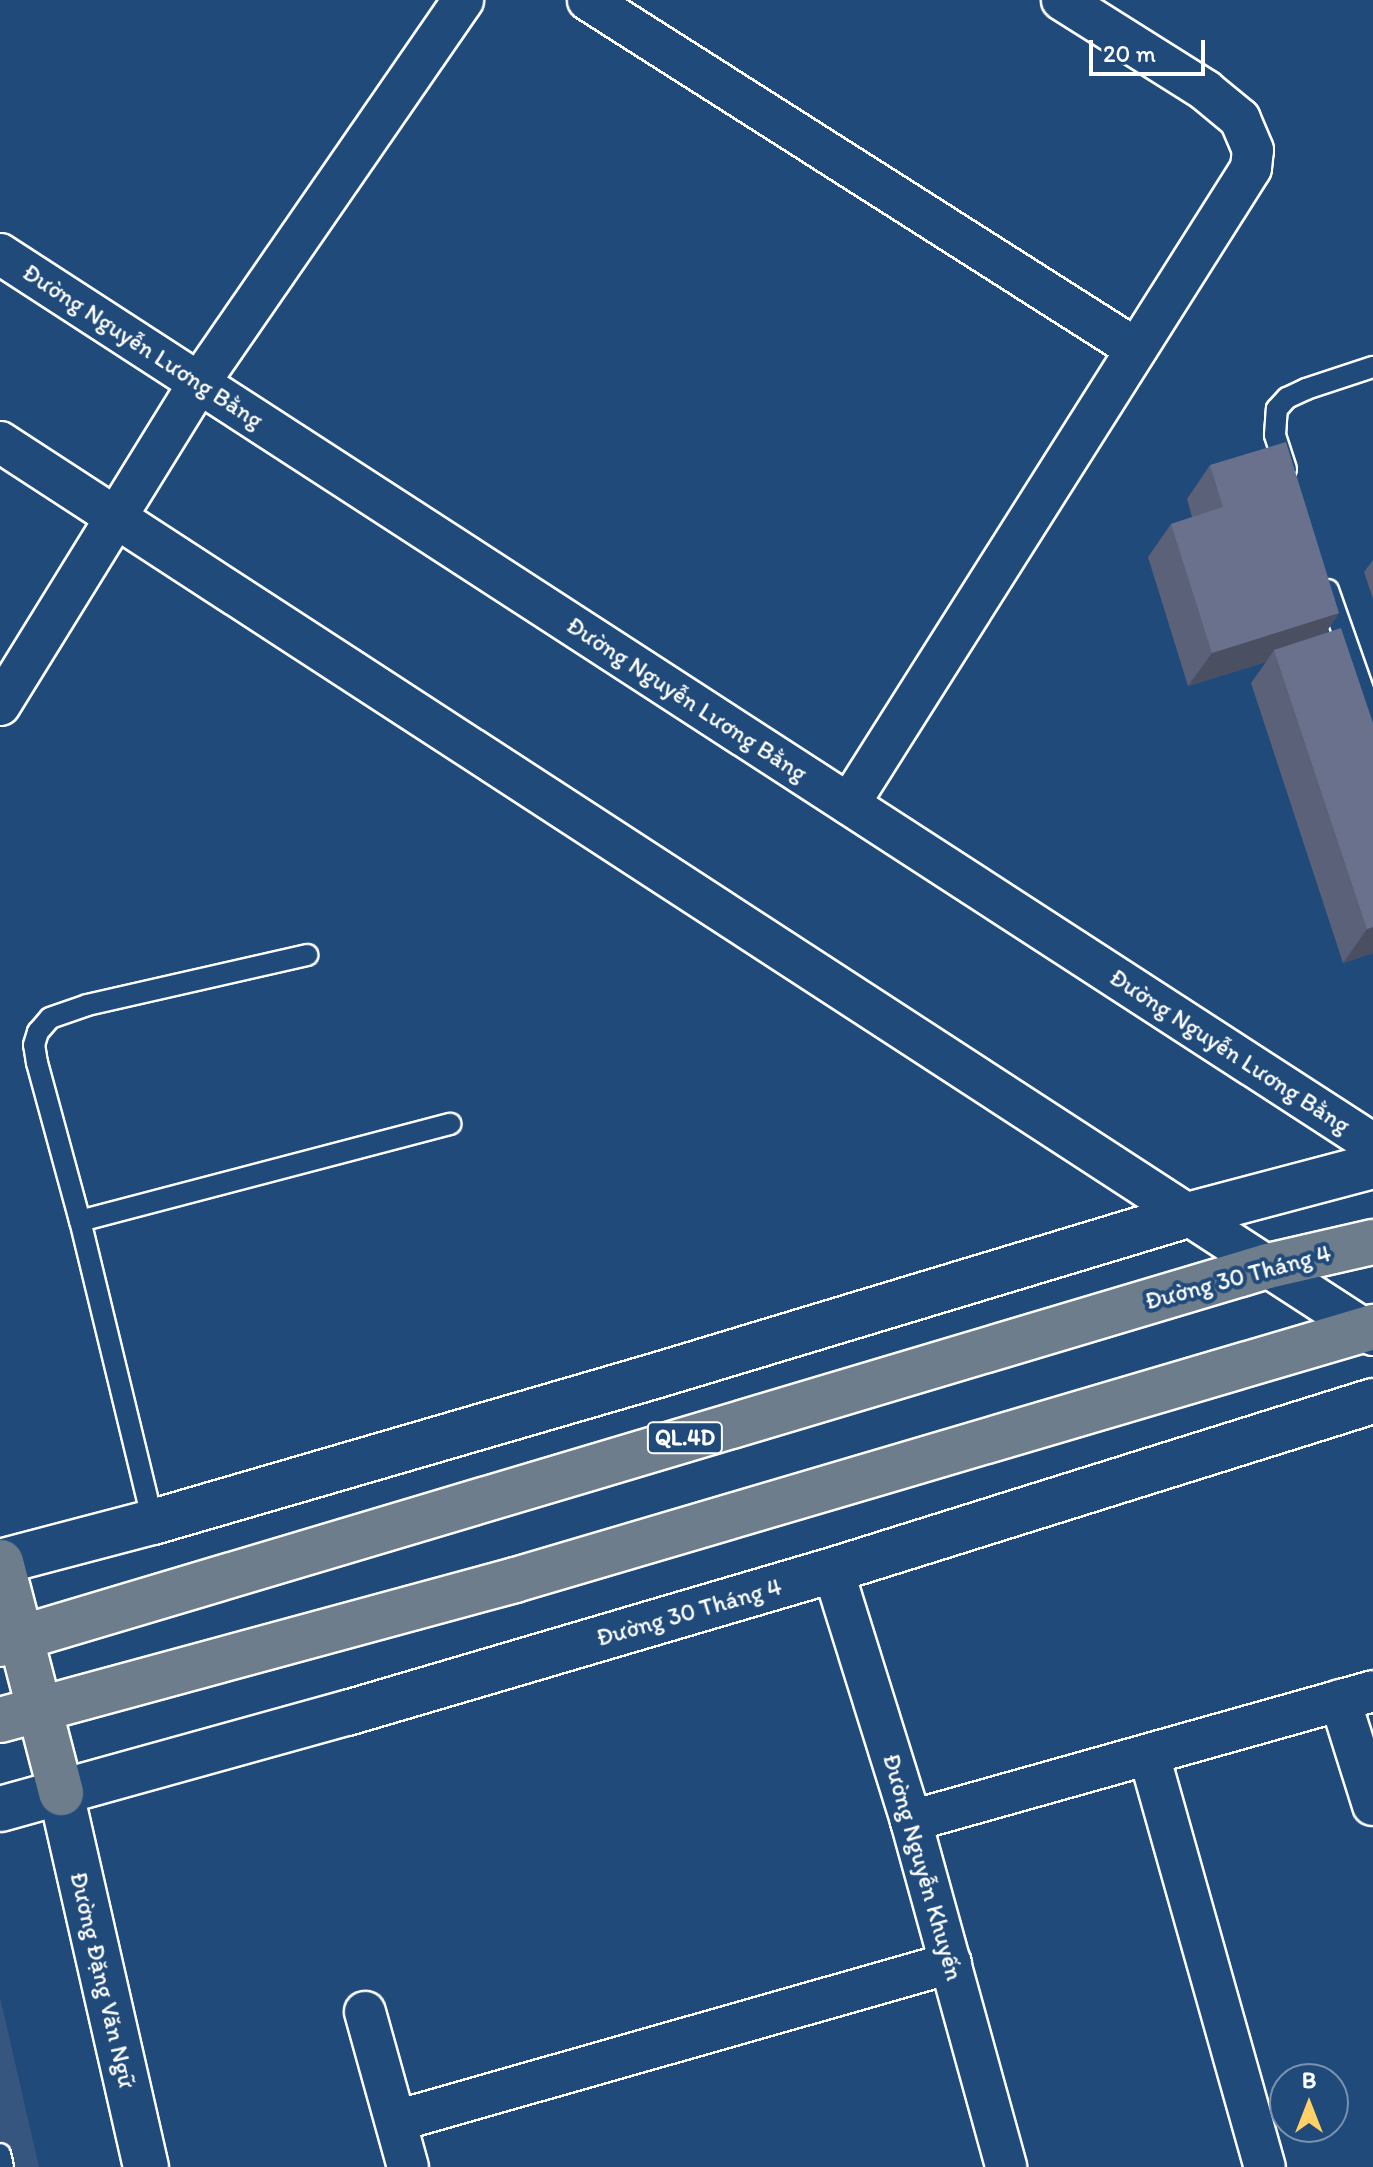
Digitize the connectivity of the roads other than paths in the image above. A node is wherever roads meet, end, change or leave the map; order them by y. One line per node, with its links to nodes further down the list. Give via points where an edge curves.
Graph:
1 (463, 0): 7 (street)
2 (588, 0): 5 (street)
3 (1062, 0): 5 (street, via 1205,90 1240,119 1253,150 1251,168)
4 (0, 254): 7 (street, Đường Nguyễn Lương Bằng)
5 (1136, 349): 14 (street)
6 (1373, 367): 9 (lane, via 1306,389 1277,409 1275,435)
7 (199, 383): 10 (street); 14 (street, Đường Nguyễn Lương Bằng)
8 (0, 442): 10 (street)
9 (1291, 482)
10 (118, 519): 12 (street); 19 (street)
11 (1321, 570): 13 (lane)
12 (0, 705)
13 (1373, 718)
14 (849, 804): 17 (street, Đường Nguyễn Lương Bằng)
15 (307, 955): 20 (lane, via 87,1005 50,1018 38,1032 37,1063)
16 (451, 1124): 20 (lane)
17 (1373, 1144)
18 (1373, 1166): 19 (street)
19 (1188, 1215): 22 (street); 25 (street)
20 (80, 1221): 25 (lane)
21 (1373, 1242): 22 (highway, Đường 30 Tháng 4 / QL.4D)
22 (1268, 1266): 23 (street); 28 (highway, Đường 30 Tháng 4 / QL.4D)
23 (1370, 1330): 30 (highway, via 515,1580)
24 (1373, 1401): 27 (street, Đường 30 Tháng 4)
25 (153, 1522): 26 (street)
26 (0, 1561): 28 (highway)
27 (833, 1570): 33 (street, Đường 30 Tháng 4); 36 (street, Đường Nguyễn Khuyến)
28 (11, 1641): 30 (highway)
29 (1357, 1696): 32 (street); 34 (street)
30 (42, 1710): 31 (highway); 33 (highway)
31 (0, 1720)
32 (1149, 1755): 36 (street); 45 (street)
33 (61, 1793): 35 (street, Đường 30 Tháng 4); 42 (street, Đường Đặng Văn Ngữ)
34 (1373, 1805)
35 (0, 1809)
36 (911, 1821): 37 (street, Đường Nguyễn Khuyến)
37 (951, 1963): 39 (street); 44 (street, Đường Nguyễn Khuyến)
38 (365, 2012): 39 (street)
39 (396, 2121): 43 (street)
40 (0, 2154): 41 (lane)
41 (3, 2167)
42 (146, 2167)
43 (408, 2167)
44 (1006, 2167)
45 (1265, 2167)

